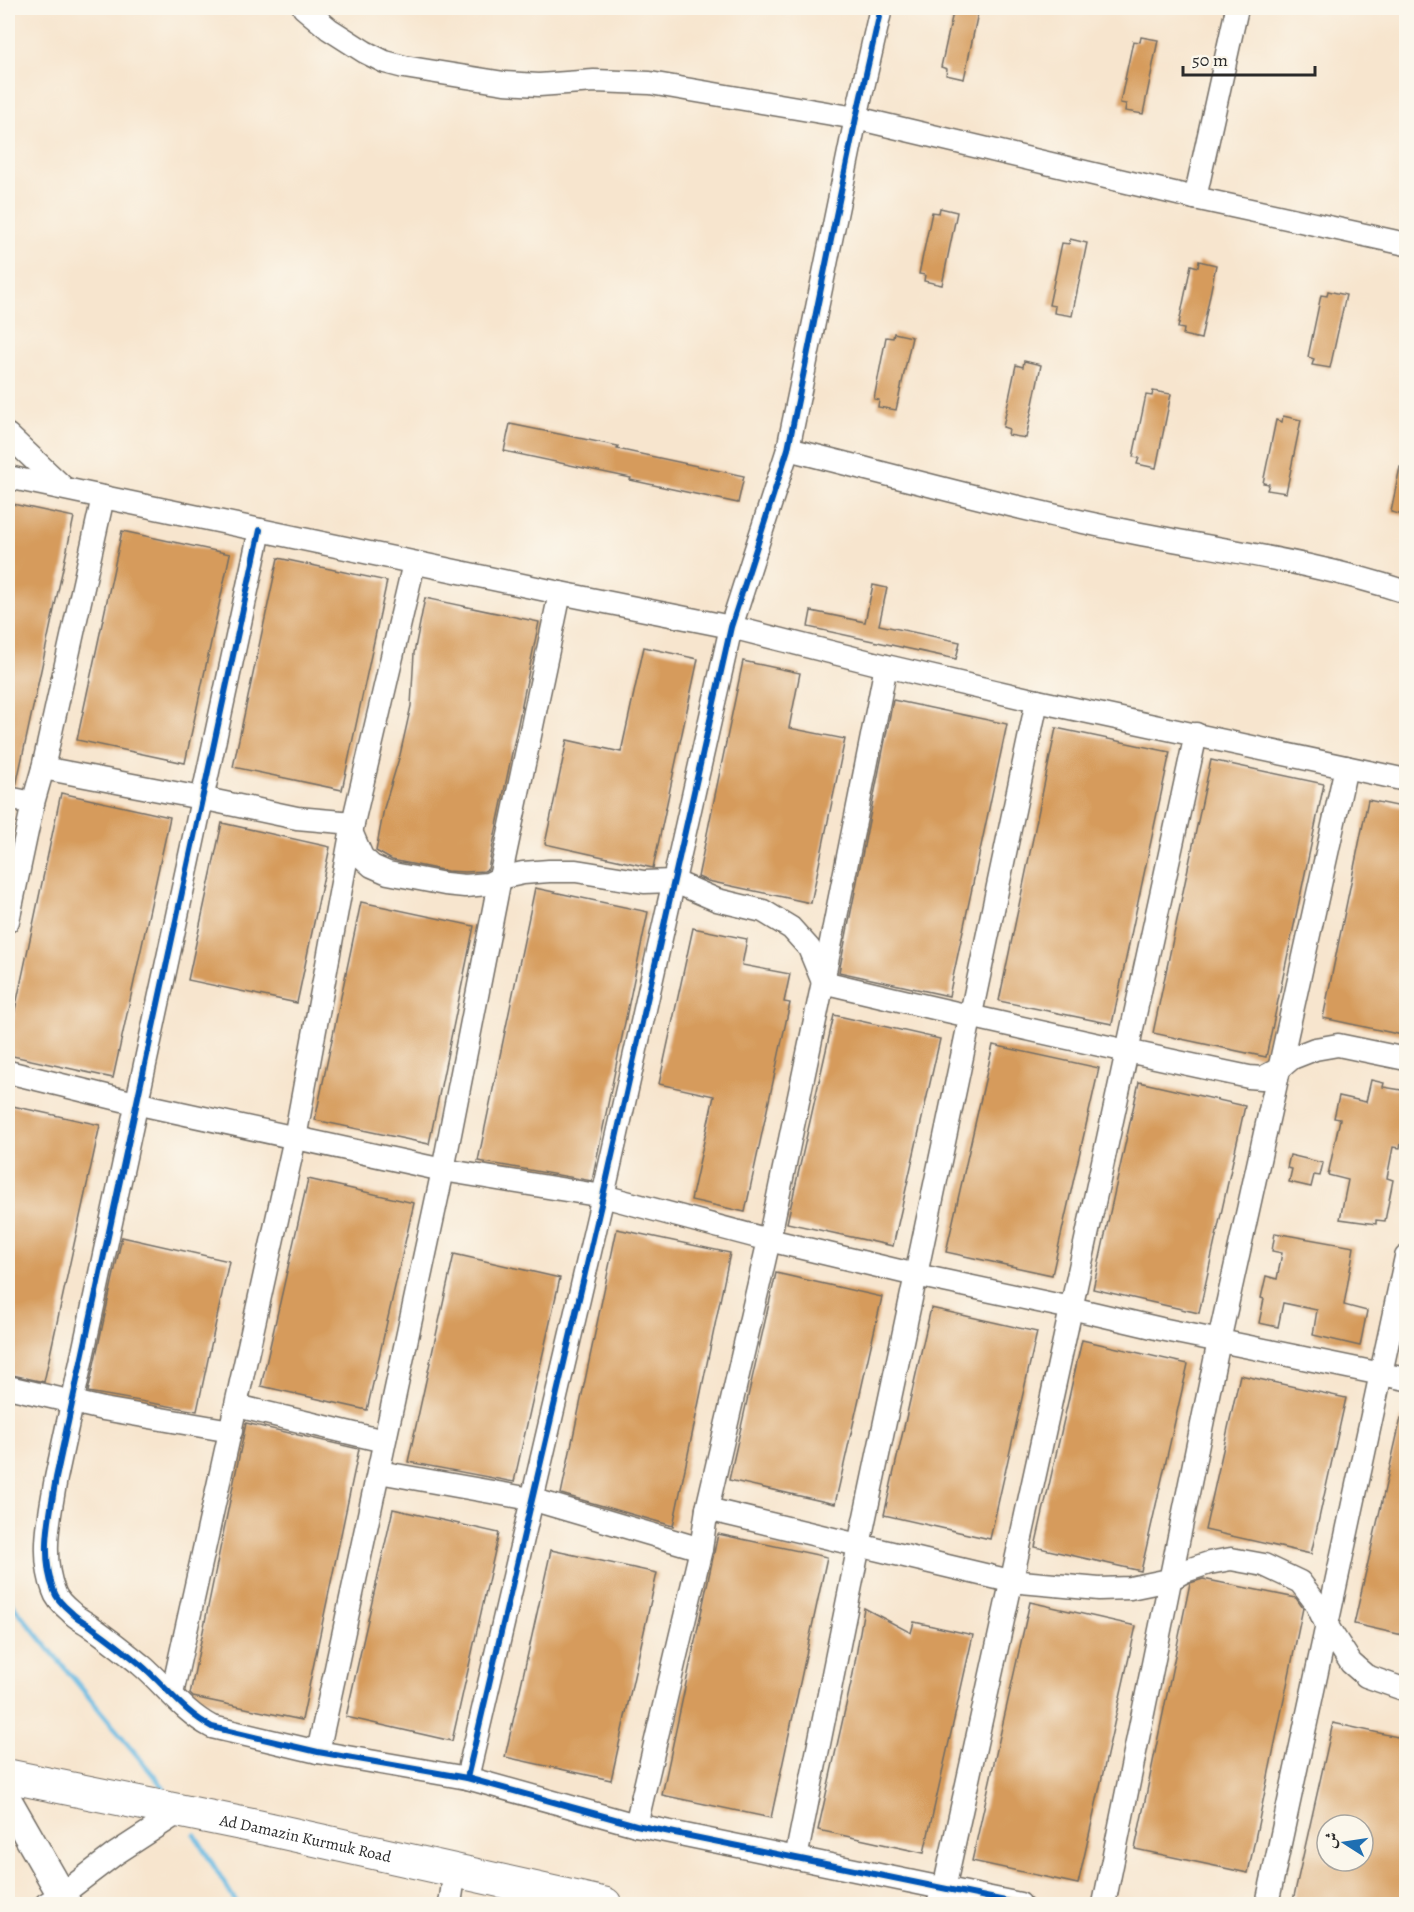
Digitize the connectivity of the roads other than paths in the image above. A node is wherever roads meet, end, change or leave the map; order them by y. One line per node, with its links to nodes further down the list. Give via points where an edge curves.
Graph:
1 (304, 8): 4 (street, via 364,52 404,67 527,85 650,83)
2 (881, 8): 4 (street)
3 (1237, 8): 5 (street)
4 (856, 118): 5 (street); 8 (street)
5 (1195, 198): 6 (street)
6 (1407, 244)
7 (8, 435): 10 (street)
8 (788, 449): 14 (street, via 1136,533 1223,548); 16 (street)
9 (8, 477): 10 (street)
10 (65, 489): 11 (street)
11 (104, 497): 12 (street); 21 (street)
12 (260, 530): 13 (street); 24 (street)
13 (414, 563): 15 (street); 26 (street)
14 (1407, 592)
15 (560, 593): 16 (street); 27 (street)
16 (731, 627): 17 (street); 28 (street)
17 (886, 666): 18 (street); 30 (street)
18 (1037, 700): 19 (street); 31 (street)
19 (1196, 734): 20 (street); 32 (street)
20 (1346, 767): 22 (street); 34 (street)
21 (43, 768): 24 (street); 25 (street)
22 (1407, 780)
23 (8, 798): 25 (street)
24 (201, 798): 26 (street); 36 (street)
25 (33, 803): 29 (street)
26 (352, 829): 27 (street, via 362,857 388,873 465,886 488,884); 37 (street)
27 (500, 878): 28 (street, via 576,871 644,882); 38 (street)
28 (674, 880): 30 (street, via 717,900 763,911 791,927 809,948); 39 (street)
29 (8, 921)
30 (823, 982): 31 (street); 40 (street)
31 (969, 1017): 32 (street); 42 (street)
32 (1129, 1052): 34 (street, via 1249,1077 1262,1077); 43 (street)
33 (1407, 1059): 34 (street, via 1338,1045 1292,1058)
34 (1279, 1069): 44 (street)
35 (8, 1071): 36 (street)
36 (135, 1103): 37 (street); 48 (street)
37 (295, 1138): 38 (street); 49 (street)
38 (443, 1170): 39 (street); 51 (street)
39 (603, 1196): 40 (street); 53 (street)
40 (768, 1240): 42 (street); 54 (street)
41 (1407, 1257): 45 (street)
42 (916, 1275): 43 (street); 55 (street)
43 (1071, 1308): 44 (street); 58 (street)
44 (1219, 1341): 45 (street); 57 (street)
45 (1382, 1373): 46 (street); 59 (street)
46 (1407, 1379)
47 (8, 1387): 48 (street)
48 (72, 1402): 50 (street); 61 (street, via 49,1524 48,1568 54,1594 72,1614)
49 (237, 1406): 50 (street); 51 (street)
50 (231, 1431): 61 (street)
51 (384, 1441): 52 (street)
52 (379, 1472): 53 (street); 62 (street)
53 (531, 1499): 56 (street); 64 (street)
54 (707, 1509): 55 (street); 56 (street)
55 (859, 1545): 58 (street); 68 (street)
56 (701, 1549): 67 (street)
57 (1169, 1580): 58 (street, via 1099,1589); 59 (street, via 1185,1571 1231,1559 1264,1565 1300,1582); 75 (street)
58 (1010, 1581): 70 (street)
59 (1327, 1626): 60 (street, via 1351,1663 1366,1676); 76 (street)
60 (1407, 1690)
61 (172, 1694): 62 (street, via 188,1712 212,1727)
62 (318, 1752): 64 (street)
63 (8, 1776): 66 (highway, Ad Damazin Kurmuk Road)
64 (466, 1778): 67 (street)
65 (8, 1801): 71 (main road)
66 (180, 1811): 69 (highway, Ad Damazin Kurmuk Road); 71 (street, via 115,1854)
67 (636, 1825): 68 (street)
68 (796, 1858): 70 (street)
69 (455, 1870): 72 (street); 73 (highway, Ad Damazin Kurmuk Road)
70 (941, 1897): 74 (street)
71 (58, 1901)
72 (450, 1905)
73 (605, 1905)
74 (1020, 1905)
75 (1104, 1905)
76 (1266, 1905)

